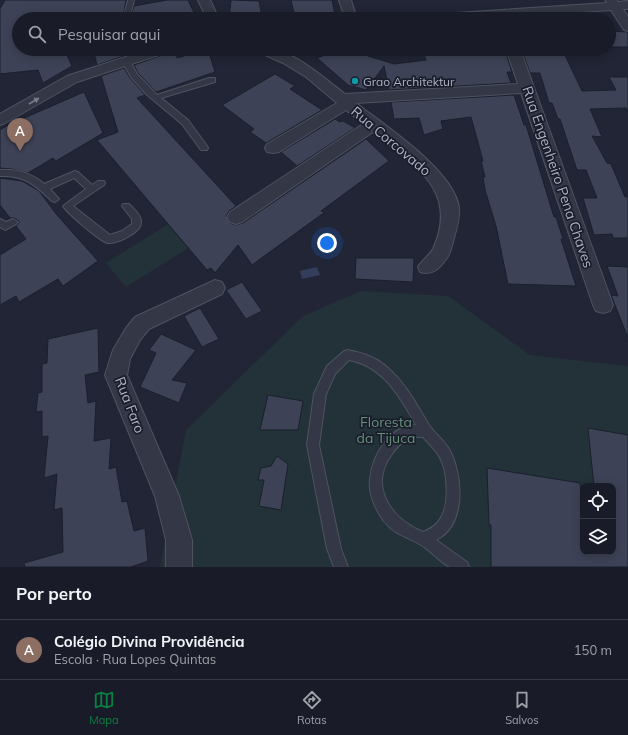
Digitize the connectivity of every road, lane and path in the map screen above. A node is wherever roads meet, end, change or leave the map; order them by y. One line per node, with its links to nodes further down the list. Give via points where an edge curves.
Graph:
1 (131, 0): 7 (lane)
2 (204, 0): 8 (street)
3 (345, 0): 9 (street)
4 (495, 0): 10 (street)
5 (613, 3): 6 (street); 11 (street); 12 (street)
6 (628, 5)
7 (128, 12)
8 (209, 12)
9 (349, 12)
10 (501, 12)
11 (542, 12)
12 (628, 27)
13 (141, 56): 16 (street)
14 (279, 56): 20 (street, Rua Corcovado, via 311,74)
15 (516, 56): 18 (street, Rua Engenheiro Pena Chaves)
16 (126, 61): 19 (lane, via 134,75); 21 (street, one-way to 16, via 72,79)
17 (212, 80): 19 (lane)
18 (526, 88): 20 (street); 36 (street, Rua Engenheiro Pena Chaves)
19 (155, 98): 23 (lane, via 185,122)
20 (345, 101): 22 (street, Rua Corcovado); 24 (street)
21 (0, 120)
22 (374, 124): 31 (street); 34 (street, Rua Corcovado, via 425,166 444,190 450,206 449,226 441,252)
23 (204, 148)
24 (273, 148)
25 (0, 173): 27 (lane, via 18,173 36,180)
26 (101, 183): 28 (lane)
27 (43, 188): 28 (lane, via 75,174); 29 (lane, via 52,202)
28 (91, 189): 29 (lane)
29 (67, 206): 30 (lane, via 108,240 118,238 137,224 137,220)
30 (126, 206)
31 (236, 217)
32 (0, 222): 33 (lane, via 5,226)
33 (13, 222)
34 (427, 267)
35 (215, 288): 39 (street, Rua Faro, via 142,323 120,357 116,376 167,496 180,540)
36 (603, 305)
37 (425, 430): 38 (lane, via 444,452 451,472 453,498 448,518 440,530); 38 (lane, via 407,431 393,441 380,462 375,481 378,502 392,520 402,530); 40 (lane, via 398,388 386,373 370,361 356,355 347,355 331,370 320,394 313,445 334,549)
38 (424, 539): 41 (lane)
39 (179, 567)
40 (341, 567)
41 (462, 567)

